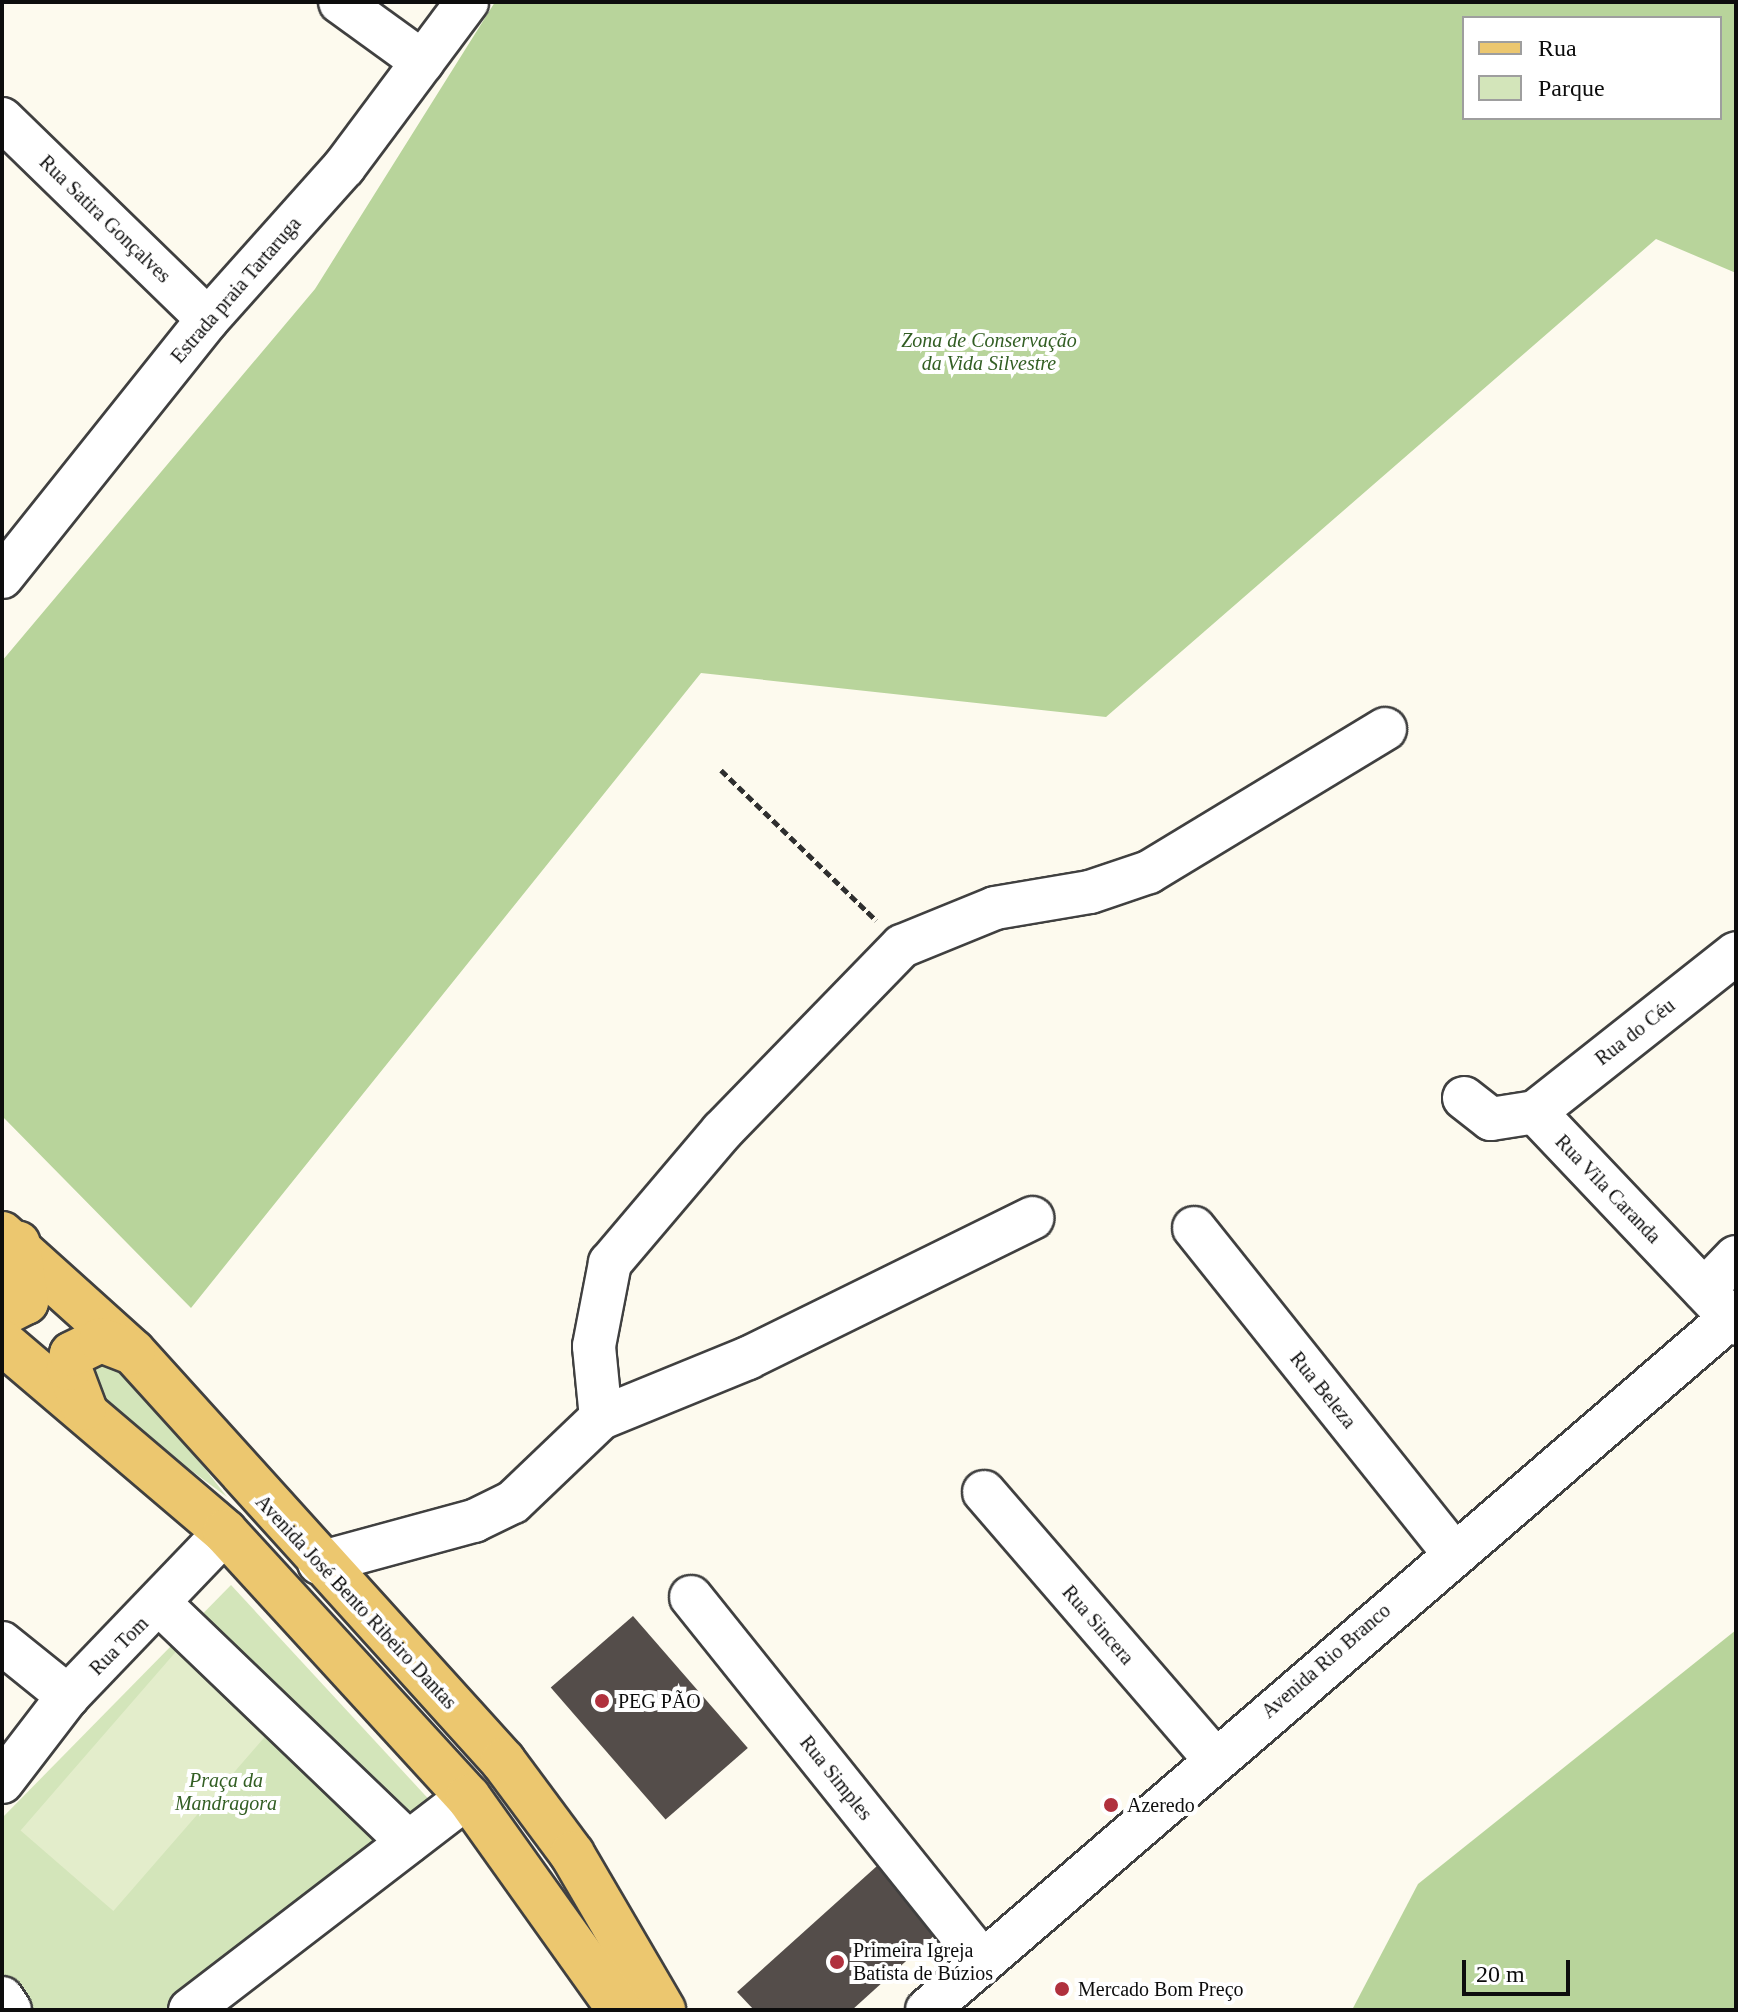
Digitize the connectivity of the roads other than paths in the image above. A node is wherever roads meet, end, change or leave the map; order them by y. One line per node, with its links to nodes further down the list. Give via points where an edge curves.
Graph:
1 (340, 2): 3 (street)
2 (467, 2): 3 (street, Estrada praia Tartaruga)
3 (423, 62): 5 (street, Estrada praia Tartaruga, via 344,167)
4 (2, 119): 5 (street, Rua Satira Gonçalves)
5 (208, 319): 6 (street, Estrada praia Tartaruga)
6 (2, 577)
7 (1385, 729): 20 (street, via 1149,872 1090,892 995,908 902,946 722,1131 610,1263 594,1346)
8 (1736, 953): 10 (street, Rua do Céu)
9 (1464, 1098): 10 (street, via 1491,1119)
10 (1535, 1112): 15 (street, Rua Vila Caranda)
11 (1032, 1218): 20 (street, via 748,1358)
12 (1194, 1228): 23 (street, Rua Beleza)
13 (10, 1239): 16 (main road, via 26,1302); 18 (main road, Avenida José Bento Ribeiro Dantas)
14 (1736, 1257): 15 (street, Avenida Rio Branco)
15 (1723, 1311): 23 (street, Avenida Rio Branco)
16 (2, 1314)
17 (2, 1342): 19 (main road)
18 (133, 1352): 19 (main road, via 101,1340 72,1354 69,1368); 24 (main road, Avenida José Bento Ribeiro Dantas)
19 (84, 1408): 22 (main road)
20 (601, 1418): 24 (street, via 513,1502 474,1521)
21 (984, 1492): 29 (street, Rua Sincera)
22 (225, 1532): 26 (street, Rua Tom); 31 (main road)
23 (1453, 1552): 29 (street, Avenida Rio Branco)
24 (319, 1563): 38 (main road, Avenida José Bento Ribeiro Dantas, via 503,1761 572,1854)
25 (691, 1597): 33 (street, Rua Simples)
26 (160, 1604): 28 (street, Rua Tom); 32 (street)
27 (2, 1643): 28 (street)
28 (68, 1696): 30 (street, Rua Tom)
29 (1213, 1757): 33 (street, Avenida Rio Branco)
30 (2, 1782)
31 (468, 1797): 32 (street); 37 (main road)
32 (408, 1842): 36 (street)
33 (981, 1959): 39 (street, Avenida Rio Branco)
34 (2, 1998): 35 (street)
35 (10, 2010)
36 (190, 2010)
37 (620, 2010)
38 (663, 2010)
39 (927, 2010)

